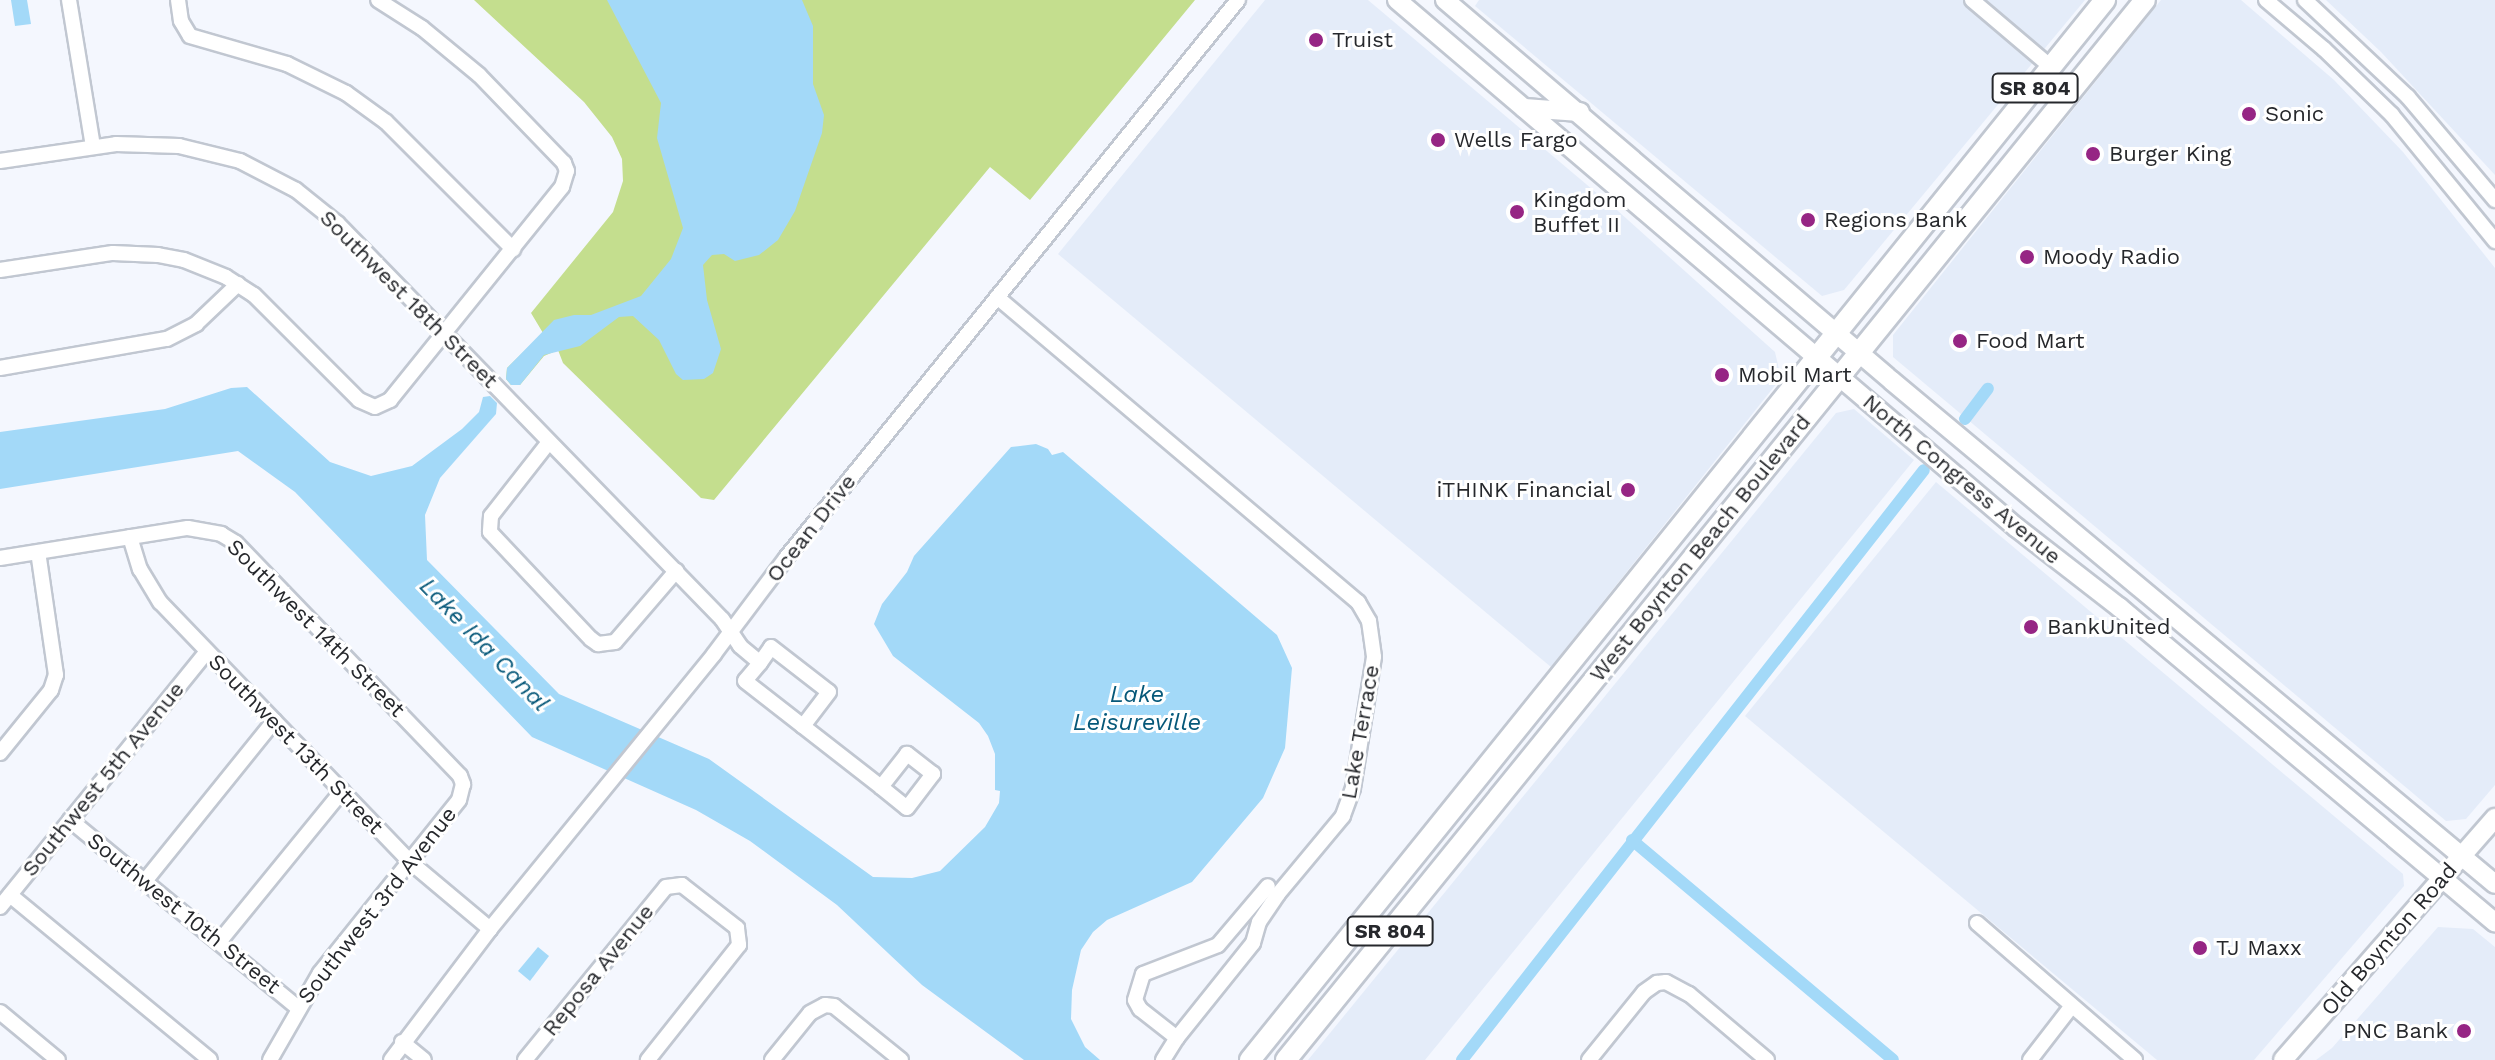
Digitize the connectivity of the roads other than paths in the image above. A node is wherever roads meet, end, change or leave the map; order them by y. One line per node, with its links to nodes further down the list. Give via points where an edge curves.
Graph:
1 (69, 0): 16 (street)
2 (178, 0): 21 (street, via 190,36 287,64 377,115)
3 (378, 0): 21 (street, via 452,50 564,163 562,187)
4 (1238, 0): 24 (street, Ocean Drive)
5 (1397, 0): 13 (main road, North Congress Avenue)
6 (1445, 0): 14 (main road, North Congress Avenue)
7 (1972, 0): 12 (street)
8 (2105, 0): 12 (main road, West Boynton Beach Boulevard / SR 804)
9 (2145, 0): 27 (main road, West Boynton Beach Boulevard / SR 804)
10 (2266, 0): 20 (street, via 2392,115)
11 (2305, 0): 19 (street, via 2388,76)
12 (2051, 67): 25 (main road, West Boynton Beach Boulevard / SR 804)
13 (1524, 108): 14 (main road); 17 (main road, North Congress Avenue)
14 (1580, 112): 15 (main road, North Congress Avenue)
15 (1611, 140): 17 (main road); 25 (main road, North Congress Avenue)
16 (93, 146): 18 (street, Southwest 18th Street); 26 (street, Southwest 18th Street, via 189,147 269,174 337,223)
17 (1570, 146): 28 (main road, North Congress Avenue)
18 (0, 161)
19 (2495, 200)
20 (2495, 241)
21 (513, 249): 26 (street)
22 (0, 270): 23 (street, via 131,252 184,260)
23 (238, 284): 26 (street, via 375,407 390,400); 29 (street, via 196,324 167,339)
24 (997, 297): 37 (street, Ocean Drive); 69 (street, Lake Terrace, via 1358,602 1372,629 1372,671 1346,808 1262,916 1253,943)
25 (1837, 332): 27 (main road, North Congress Avenue); 28 (main road, West Boynton Beach Boulevard / SR 804)
26 (444, 334): 31 (street, Southwest 18th Street)
27 (1860, 352): 30 (main road, West Boynton Beach Boulevard / SR 804); 41 (main road, North Congress Avenue)
28 (1816, 358): 30 (main road, North Congress Avenue); 36 (main road, West Boynton Beach Boulevard / SR 804)
29 (0, 368)
30 (1839, 377): 38 (main road, North Congress Avenue); 43 (main road, West Boynton Beach Boulevard / SR 804)
31 (549, 442): 35 (street, Southwest 18th Street); 35 (street, via 491,516 490,532 580,628 598,644 615,642)
32 (130, 537): 33 (street, Southwest 14th Street); 39 (street, Southwest 13th Street, via 149,586); 52 (street, Southwest 14th Street, via 196,528 236,543 460,776)
33 (38, 552): 34 (street, Southwest 14th Street); 49 (street, via 56,675 51,690)
34 (0, 558)
35 (676, 571): 37 (street, Southwest 18th Street)
36 (1600, 625): 40 (main road, West Boynton Beach Boulevard / SR 804); 43 (main road)
37 (731, 632): 42 (street, Southwest 18th Street); 64 (street, Ocean Drive)
38 (2162, 643): 41 (main road); 44 (main road, North Congress Avenue)
39 (207, 651): 47 (street, Southwest 13th Street); 54 (street, Southwest 5th Avenue)
40 (1573, 660): 46 (main road); 81 (main road, West Boynton Beach Boulevard / SR 804)
41 (2228, 660): 45 (main road, North Congress Avenue)
42 (760, 663): 48 (street, via 745,681); 48 (street, via 771,647 829,692)
43 (1604, 666): 46 (main road, West Boynton Beach Boulevard / SR 804)
44 (2199, 673): 45 (main road); 57 (main road, North Congress Avenue)
45 (2256, 682): 55 (main road, North Congress Avenue)
46 (1575, 702): 82 (main road, West Boynton Beach Boulevard / SR 804)
47 (274, 721): 51 (street, Southwest 13th Street); 58 (street)
48 (803, 726): 50 (street)
49 (0, 753)
50 (881, 787)
51 (342, 791): 56 (street, Southwest 13th Street); 65 (street)
52 (462, 792): 56 (street, Southwest 3rd Avenue)
53 (2495, 818): 55 (main road, Old Boynton Road)
54 (70, 820): 58 (street, Southwest 10th Street); 61 (street, Southwest 5th Avenue)
55 (2462, 856): 57 (main road, Old Boynton Road); 59 (main road, North Congress Avenue)
56 (409, 861): 64 (street, Southwest 13th Street); 66 (street, Southwest 3rd Avenue)
57 (2442, 878): 63 (main road, North Congress Avenue); 87 (main road, Old Boynton Road)
58 (145, 881): 65 (street, Southwest 10th Street)
59 (2495, 884)
60 (1268, 886): 69 (street, via 1218,945 1148,970 1139,980 1137,1004)
61 (5, 901): 72 (street)
62 (1977, 923): 67 (street)
63 (2495, 923)
64 (490, 929): 70 (street, Ocean Drive)
65 (219, 942): 66 (street, Southwest 10th Street)
66 (297, 1007): 73 (street, Southwest 3rd Avenue)
67 (2071, 1007): 85 (street); 86 (street)
68 (0, 1012): 71 (street)
69 (1177, 1038): 80 (street, Lake Terrace)
70 (402, 1042): 74 (street, Ocean Drive); 75 (street)
71 (58, 1060)
72 (210, 1060)
73 (270, 1060)
74 (391, 1060)
75 (424, 1060)
76 (525, 1060): 77 (street, Reposa Avenue, via 666,887 674,884 690,889 737,928 739,945)
77 (648, 1060)
78 (772, 1060): 79 (street, via 810,1013 825,1005 834,1006)
79 (901, 1060)
80 (1163, 1060)
81 (1250, 1060)
82 (1286, 1060)
83 (1589, 1060): 84 (street, via 1644,992 1666,982 1689,994)
84 (1767, 1060)
85 (2030, 1060)
86 (2135, 1060)
87 (2283, 1060)

